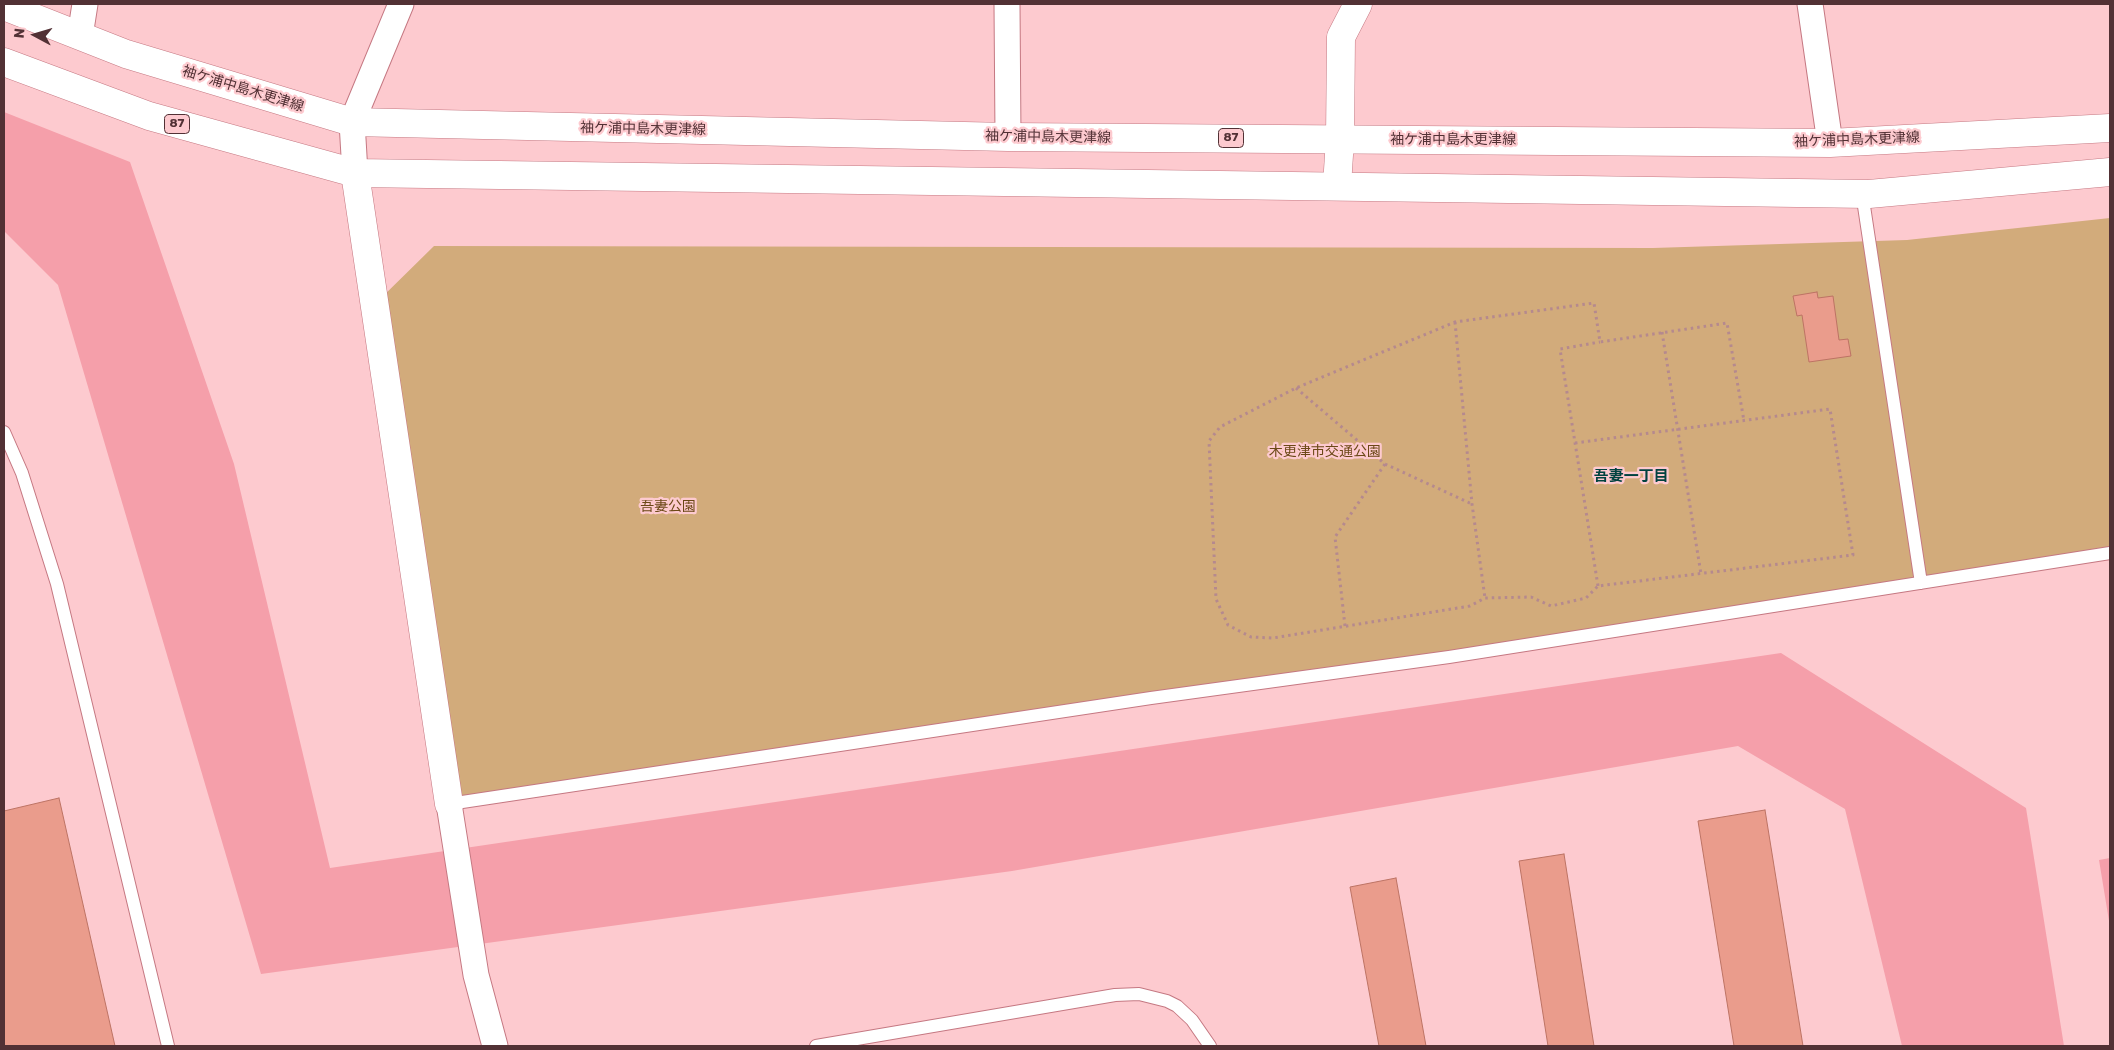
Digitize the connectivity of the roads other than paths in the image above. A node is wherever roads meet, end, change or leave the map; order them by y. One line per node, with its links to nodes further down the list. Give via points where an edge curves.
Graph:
1 (85, 4): 7 (street)
2 (400, 4): 9 (street)
3 (1007, 4): 11 (street)
4 (1358, 4): 12 (main road, via 1341,37)
5 (1810, 4): 13 (street)
6 (4, 6): 7 (main road, 袖ケ浦中島木更津線 / 87)
7 (80, 36): 9 (main road, 袖ケ浦中島木更津線 / 87, via 126,54)
8 (4, 62): 15 (main road, 87, via 149,116)
9 (352, 122): 11 (main road, 袖ケ浦中島木更津線 / 87); 15 (street)
10 (2110, 128): 13 (main road, 袖ケ浦中島木更津線 / 87)
11 (1008, 137): 12 (main road, 袖ケ浦中島木更津線 / 87)
12 (1340, 139): 13 (main road, 袖ケ浦中島木更津線 / 87); 16 (main road)
13 (1830, 143)
14 (2110, 172): 17 (main road, 87)
15 (355, 173): 16 (main road, 87); 21 (main road)
16 (1337, 186): 17 (main road, 87)
17 (1862, 193): 20 (lane)
18 (4, 432): 22 (lane, via 22,473 57,584)
19 (2110, 553): 20 (lane)
20 (1921, 583): 21 (lane, via 1449,657 1141,700)
21 (451, 814): 23 (street, via 476,975)
22 (168, 1046)
23 (495, 1046)
24 (816, 1046): 25 (lane, via 1115,995 1138,994 1176,1006 1192,1020)
25 (1210, 1046)

